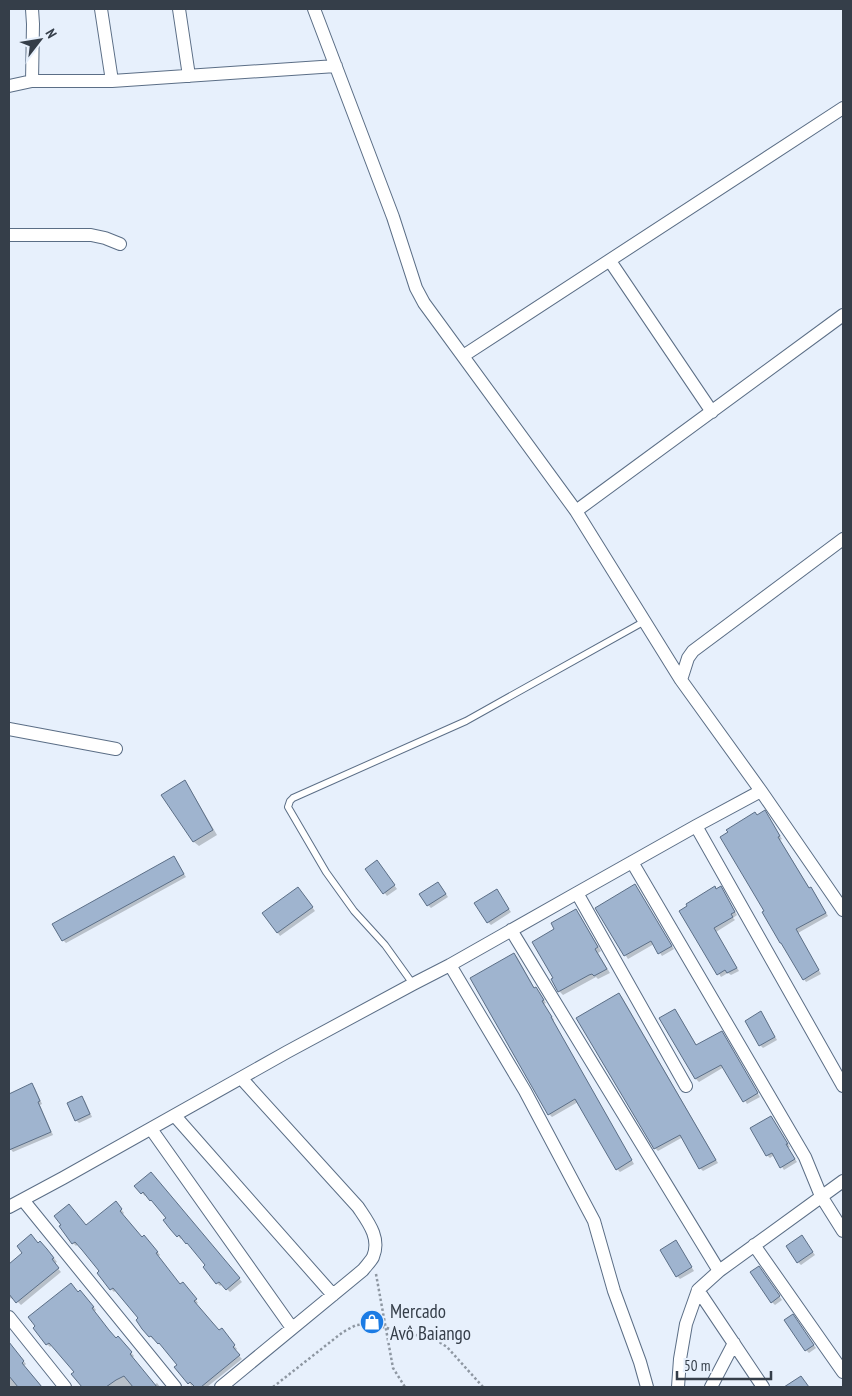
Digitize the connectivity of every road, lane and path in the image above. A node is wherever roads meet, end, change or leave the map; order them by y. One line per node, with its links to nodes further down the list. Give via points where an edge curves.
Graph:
1 (32, 9): 8 (street)
2 (101, 9): 7 (street)
3 (179, 9): 6 (street)
4 (314, 9): 5 (street)
5 (336, 66): 6 (street); 15 (street, via 416,288)
6 (189, 76): 7 (street)
7 (112, 80): 8 (street)
8 (32, 81): 9 (street)
9 (9, 86)
10 (843, 109): 13 (street)
11 (9, 235): 12 (street, via 91,235)
12 (120, 244)
13 (610, 260): 15 (street); 16 (street)
14 (843, 316): 16 (street)
15 (463, 356): 17 (street)
16 (712, 412): 17 (street)
17 (576, 511): 19 (street)
18 (843, 539): 20 (street, via 694,651 688,658)
19 (645, 621): 20 (street); 30 (lane, via 466,721 290,801 288,807 326,872)
20 (681, 680): 23 (street)
21 (9, 729): 22 (street)
22 (116, 749)
23 (762, 791): 24 (street); 27 (street)
24 (696, 826): 25 (street); 33 (street)
25 (632, 862): 26 (street); 37 (street, via 805,1157)
26 (577, 893): 28 (street); 32 (street)
27 (843, 910)
28 (511, 930): 29 (street); 43 (street)
29 (450, 965): 30 (street); 57 (street, via 525,1091 594,1220)
30 (413, 984): 31 (street)
31 (241, 1078): 34 (street); 42 (street, via 358,1207 376,1241)
32 (686, 1086)
33 (843, 1086)
34 (175, 1116): 35 (street); 45 (street)
35 (151, 1129): 38 (street); 47 (street)
36 (843, 1181): 37 (street)
37 (821, 1196): 40 (street); 41 (street)
38 (23, 1200): 39 (street); 52 (street)
39 (9, 1207)
40 (843, 1231)
41 (754, 1245): 43 (street); 50 (street)
42 (373, 1258): 45 (street); 48 (path)
43 (720, 1271): 44 (street)
44 (698, 1290): 49 (street); 58 (street, via 686,1324)
45 (333, 1295): 47 (street)
46 (9, 1317): 51 (street)
47 (292, 1328): 53 (street)
48 (386, 1328): 54 (path, via 356,1324); 55 (path, via 393,1368); 56 (path, via 436,1340 447,1347)
49 (734, 1343): 59 (street); 60 (street)
50 (843, 1372)
51 (65, 1387)
52 (176, 1387)
53 (221, 1387)
54 (273, 1387)
55 (405, 1387)
56 (482, 1387)
57 (647, 1387)
58 (678, 1387)
59 (711, 1387)
60 (764, 1387)

